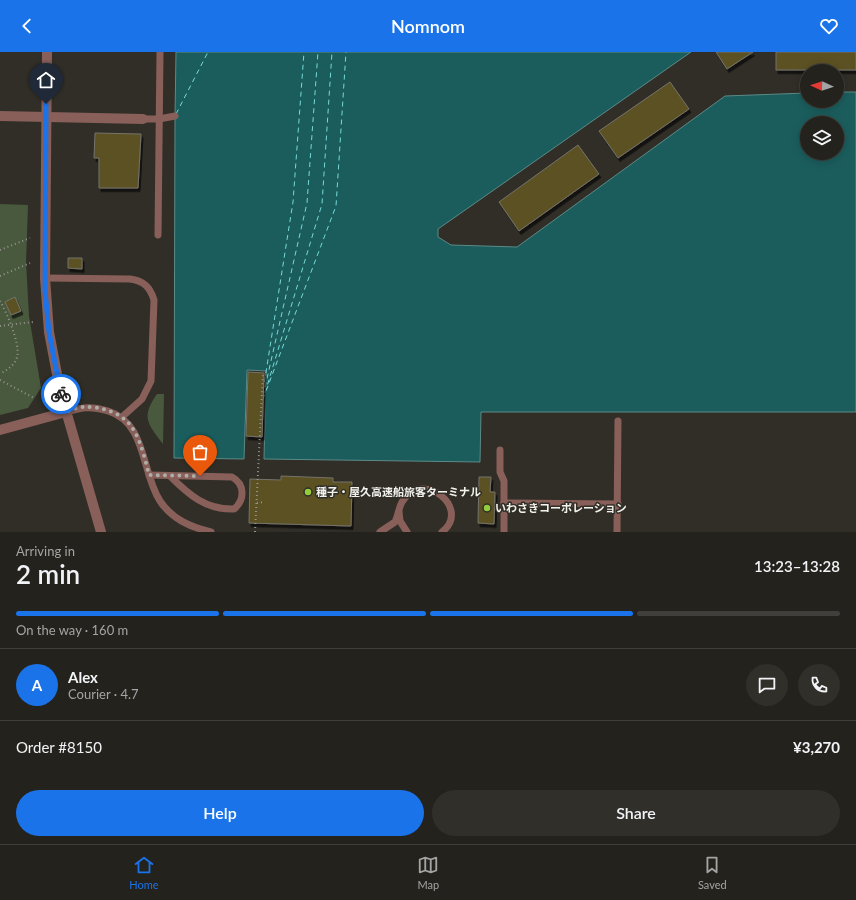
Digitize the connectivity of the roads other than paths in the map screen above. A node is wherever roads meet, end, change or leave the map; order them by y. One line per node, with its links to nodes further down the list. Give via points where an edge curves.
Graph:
1 (48, 52): 5 (street)
2 (160, 52): 7 (lane)
3 (0, 116): 5 (street)
4 (174, 116): 7 (lane)
5 (46, 117): 6 (street); 9 (street)
6 (143, 119): 7 (lane)
7 (159, 119): 8 (lane)
8 (158, 235)
9 (45, 278): 10 (street, via 49,332); 11 (lane, via 140,280 151,291 154,300 151,381 142,399)
10 (66, 412): 11 (lane, via 84,407 100,409); 13 (street); 20 (street)
11 (122, 417): 15 (lane, via 131,426 141,446)
12 (618, 421): 18 (lane)
13 (0, 430)
14 (500, 450): 17 (lane)
15 (149, 475): 16 (lane); 21 (lane, via 160,500 176,518 194,528)
16 (170, 476): 16 (lane, via 232,478 239,481 242,486 241,500 234,509 208,506 189,495)
17 (504, 503): 18 (lane); 25 (lane)
18 (618, 504): 26 (lane)
19 (399, 512): 22 (lane, via 395,522); 23 (lane, via 400,521); 24 (lane, via 402,502 416,491 437,491 446,500 451,513 450,522)
20 (101, 532)
21 (210, 532)
22 (380, 532)
23 (407, 532)
24 (442, 532)
25 (504, 532)
26 (617, 532)

